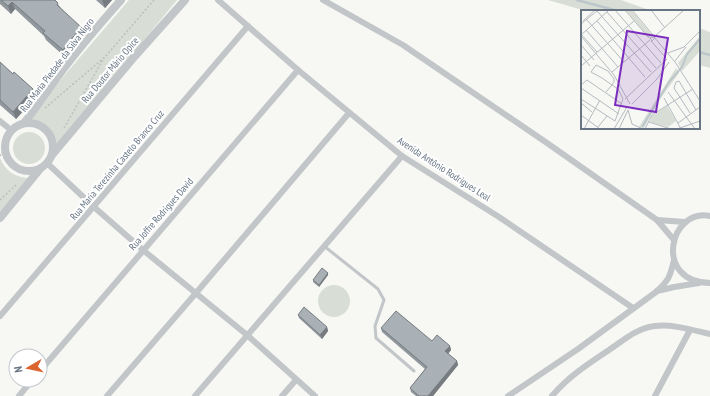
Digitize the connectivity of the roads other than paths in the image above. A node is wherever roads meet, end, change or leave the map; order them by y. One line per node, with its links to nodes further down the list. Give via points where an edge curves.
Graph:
1 (121, 0): 9 (street, Rua Maria Piedade da Silva Nigro, via 59,75)
2 (184, 0): 12 (street, Rua Doutor Mário Opice)
3 (218, 0): 5 (street, Avenida Antônio Rodrigues Leal)
4 (323, 0): 19 (street, via 403,45)
5 (248, 26): 6 (street, Avenida Antônio Rodrigues Leal); 16 (street, Rua Maria Terezinha Castelo Branco Cruz)
6 (298, 70): 7 (street, Avenida Antônio Rodrigues Leal); 23 (street, Rua Joffre Rodrigues David)
7 (349, 113): 13 (street, Avenida Antônio Rodrigues Leal); 28 (street)
8 (0, 121): 10 (street)
9 (24, 123): 10 (street); 12 (street, via 36,123 45,128 54,146)
10 (11, 130): 11 (street)
11 (2, 146): 15 (street, via 13,166 31,172)
12 (52, 155): 14 (street)
13 (402, 156): 22 (street); 29 (street, Avenida Antônio Rodrigues Leal, via 499,217)
14 (47, 163): 15 (street); 16 (street)
15 (40, 169): 18 (street)
16 (94, 207): 23 (street); 30 (street, Rua Maria Terezinha Castelo Branco Cruz)
17 (710, 216): 20 (street, via 696,217)
18 (0, 218)
19 (657, 220): 20 (street); 21 (street)
20 (685, 222): 21 (street)
21 (674, 240): 24 (street)
22 (324, 246): 33 (street); 35 (lane, via 378,290 384,300 375,326 376,338)
23 (143, 250): 28 (street); 34 (street, Rua Joffre Rodrigues David)
24 (674, 260): 25 (street, via 680,271); 27 (street, via 671,275)
25 (700, 283): 26 (street); 27 (street)
26 (710, 283)
27 (656, 292): 29 (street)
28 (196, 293): 33 (street); 39 (street)
29 (633, 308): 43 (street)
30 (0, 316)
31 (690, 330): 32 (street); 44 (street, via 673,326 654,326 636,331 574,374); 45 (street)
32 (710, 334)
33 (247, 335): 36 (street); 40 (street)
34 (48, 362)
35 (414, 371)
36 (296, 380): 41 (street); 42 (street)
37 (26, 388): 38 (street)
38 (19, 396)
39 (107, 396)
40 (195, 396)
41 (282, 396)
42 (315, 396)
43 (508, 396)
44 (552, 396)
45 (655, 396)

